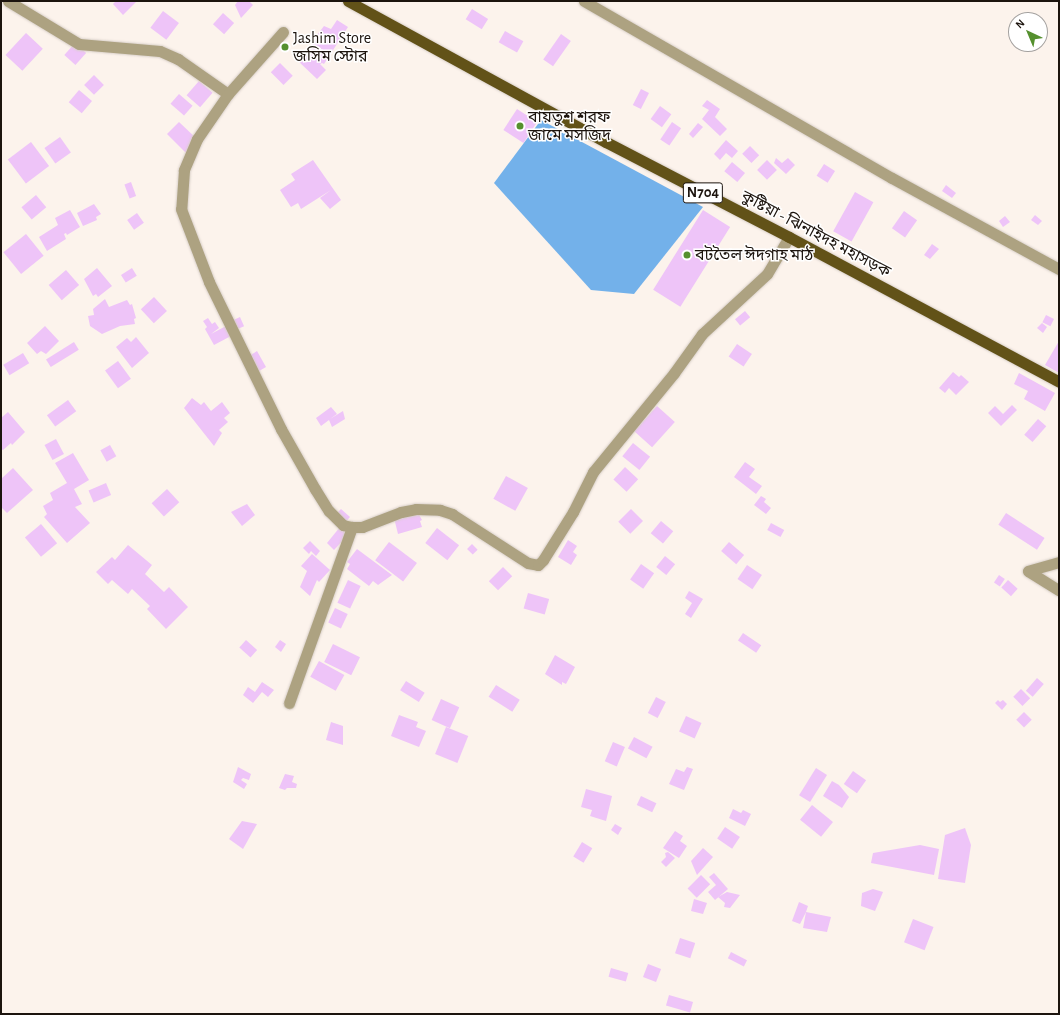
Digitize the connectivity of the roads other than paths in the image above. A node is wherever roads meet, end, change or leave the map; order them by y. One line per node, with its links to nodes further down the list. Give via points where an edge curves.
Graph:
1 (8, 1): 5 (street, via 79,44 160,51 178,59)
2 (348, 1): 6 (highway, কুষ্টিয়া - ঝিনাইদহ মহাসড়ক / N704, via 606,142)
3 (584, 1): 7 (street, via 892,178)
4 (283, 32): 5 (street)
5 (228, 94): 9 (street, via 193,147 184,170 182,209 209,282 281,429 330,512 343,525)
6 (789, 237): 8 (highway, কুষ্টিয়া - ঝিনাইদহ মহাসড়ক / N704); 9 (street, via 767,274 702,334 674,373 593,472 573,512 538,565 528,563 452,514 440,510 416,509 362,527)
7 (1059, 269)
8 (1059, 382)
9 (352, 527): 12 (street)
10 (1059, 562): 11 (street, via 1028,571)
11 (1059, 590)
12 (289, 703)

